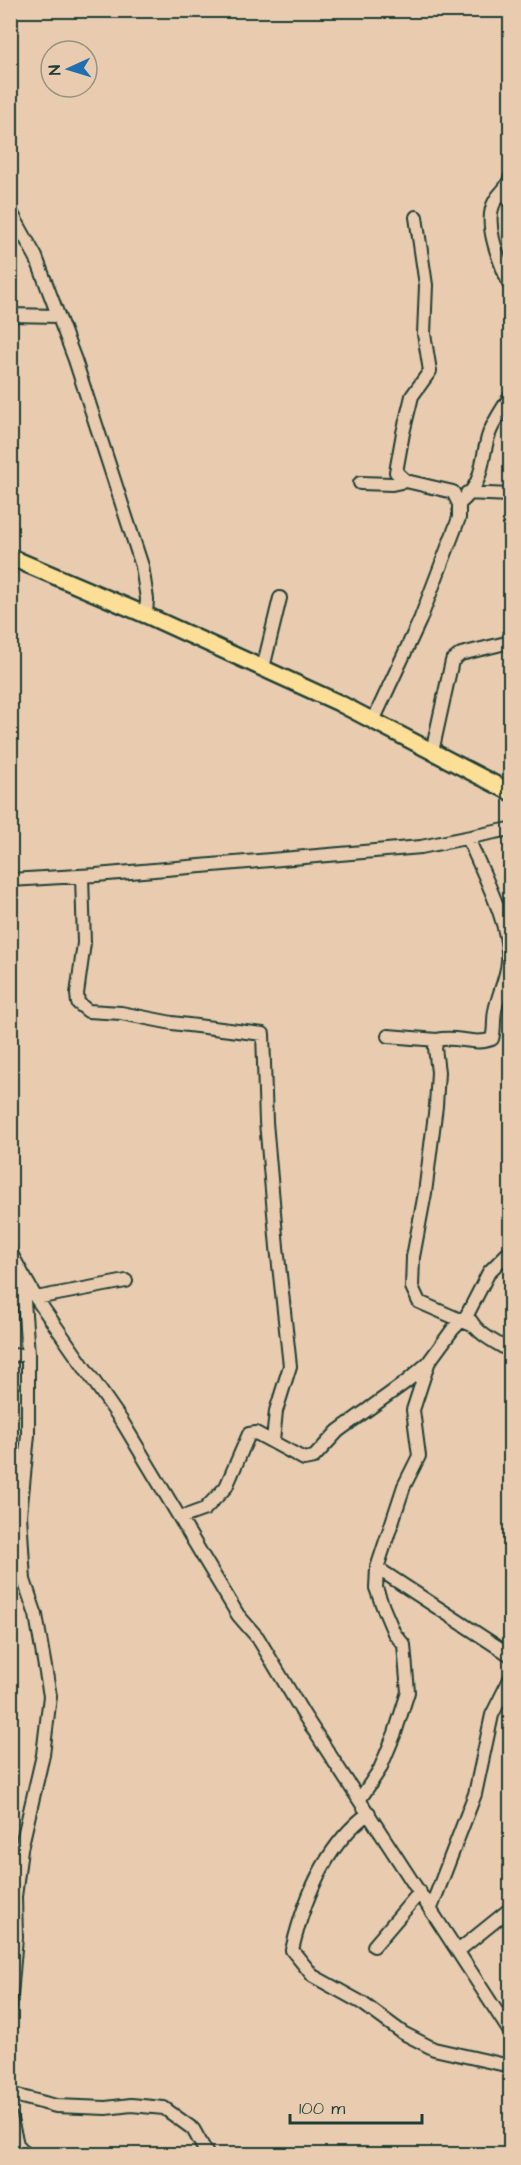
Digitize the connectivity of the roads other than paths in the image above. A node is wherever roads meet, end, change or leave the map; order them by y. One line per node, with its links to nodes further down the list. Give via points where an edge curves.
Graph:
1 (510, 178): 2 (street)
2 (506, 197): 5 (street, via 494,202 491,224)
3 (10, 210): 7 (street, via 36,257)
4 (416, 217): 9 (street, via 426,285 424,334 430,371 412,396 403,433 396,472)
5 (510, 286)
6 (10, 315): 7 (street)
7 (58, 316): 17 (street, via 142,566)
8 (510, 397): 12 (street, via 488,436)
9 (406, 481): 10 (street); 11 (street)
10 (360, 483)
11 (453, 492): 12 (street); 14 (street)
12 (472, 493): 13 (street); 14 (street)
13 (510, 495)
14 (459, 504): 20 (street, via 459,518 420,620)
15 (10, 557): 17 (main road)
16 (280, 598): 19 (street)
17 (146, 615): 19 (main road)
18 (510, 642): 21 (street, via 460,654 453,661)
19 (263, 668): 20 (main road)
20 (373, 721): 21 (main road)
21 (432, 752): 22 (main road)
22 (510, 792)
23 (510, 829): 24 (street)
24 (468, 838): 25 (street, via 421,847); 28 (street, via 507,937 508,961 492,1039)
25 (82, 876): 26 (street); 39 (street, via 84,943 77,994 81,1007 263,1034 267,1133 291,1366 276,1411)
26 (10, 880)
27 (388, 1036): 28 (street)
28 (437, 1040): 34 (street, via 436,1106 412,1257 412,1287 419,1302)
29 (510, 1251): 34 (street, via 489,1272)
30 (12, 1258): 31 (street)
31 (22, 1272): 33 (street); 36 (street)
32 (126, 1281): 33 (street)
33 (36, 1298): 41 (street, via 123,1424)
34 (467, 1320): 35 (street); 38 (street)
35 (510, 1351)
36 (28, 1354): 37 (street); 40 (street, via 28,1435)
37 (10, 1356)
38 (429, 1363): 39 (street, via 338,1431 314,1456 304,1459); 42 (street, via 413,1410 419,1456 404,1486)
39 (273, 1441): 41 (street, via 249,1434 226,1487 205,1509)
40 (15, 1513): 52 (street, via 24,1580 36,1615 50,1696 43,1755 21,1849)
41 (180, 1518): 45 (street, via 238,1615 258,1638)
42 (377, 1568): 43 (street); 45 (street, via 376,1588 382,1608 404,1645 408,1692 380,1769)
43 (510, 1655)
44 (510, 1679): 48 (street, via 492,1715 475,1794)
45 (360, 1799): 46 (street)
46 (369, 1813): 47 (street); 54 (street, via 333,1851 318,1874 298,1923 292,1950 314,1976 362,2003 403,2033 434,2049)
47 (420, 1892): 48 (street); 50 (street)
48 (431, 1908): 51 (street)
49 (510, 1909): 51 (street)
50 (374, 1946)
51 (458, 1951): 53 (street)
52 (10, 2007)
53 (510, 2032)
54 (510, 2066)
55 (10, 2094): 58 (street, via 56,2106 164,2108 193,2129)
56 (10, 2116): 57 (street, via 17,2144)
57 (26, 2154)
58 (207, 2154)

